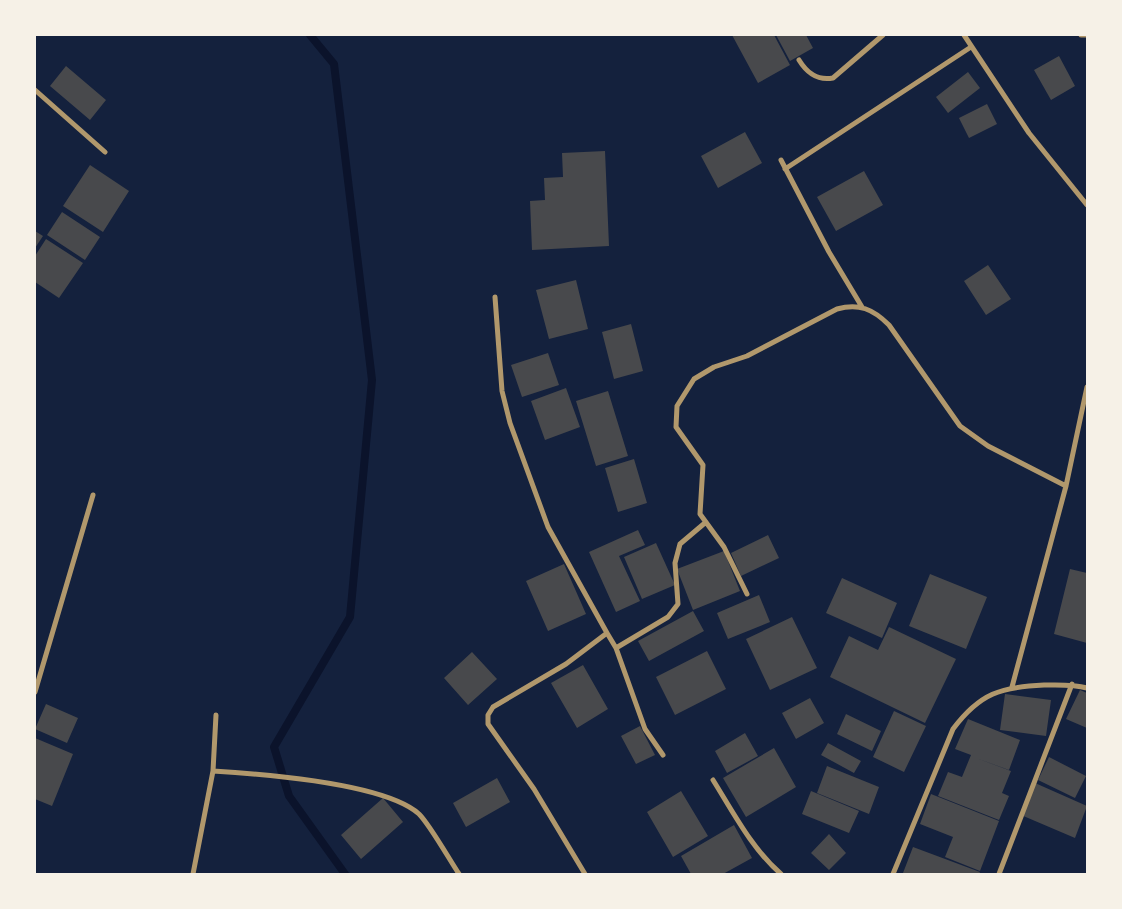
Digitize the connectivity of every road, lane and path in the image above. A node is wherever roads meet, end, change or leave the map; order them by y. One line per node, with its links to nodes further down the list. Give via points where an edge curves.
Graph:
1 (883, 35): 6 (street, via 833,78 824,80 814,76)
2 (964, 35): 5 (street)
3 (1081, 35): 4 (street)
4 (1086, 35)
5 (971, 47): 10 (street); 11 (street, via 1029,133)
6 (799, 60)
7 (35, 90): 8 (street)
8 (105, 152)
9 (781, 160): 10 (street)
10 (785, 169): 13 (street)
11 (1087, 205)
12 (495, 296): 19 (street, via 502,391 510,423 548,527)
13 (862, 307): 15 (street, via 878,314 888,324 960,426 988,446); 17 (street, via 837,309 747,356 714,367 694,379 677,406 676,427 702,465 699,503 700,514)
14 (1087, 387): 15 (street)
15 (1066, 486): 22 (street)
16 (93, 495): 24 (street)
17 (706, 522): 18 (street, via 724,547); 20 (street, via 680,544 675,563 678,604 668,617)
18 (747, 594)
19 (607, 633): 20 (street); 31 (street, via 566,664 493,707 488,715 488,724 534,789)
20 (616, 648): 26 (street, via 645,729)
21 (1072, 684): 22 (street); 23 (street); 34 (street)
22 (1012, 687): 33 (street, via 983,698 966,711 953,729)
23 (1087, 688)
24 (35, 692)
25 (216, 715): 27 (street)
26 (663, 755)
27 (212, 771): 29 (street); 30 (street, via 298,778 392,799 419,815)
28 (713, 780): 32 (street, via 752,842)
29 (193, 874)
30 (459, 874)
31 (585, 874)
32 (781, 874)
33 (894, 874)
34 (999, 874)

